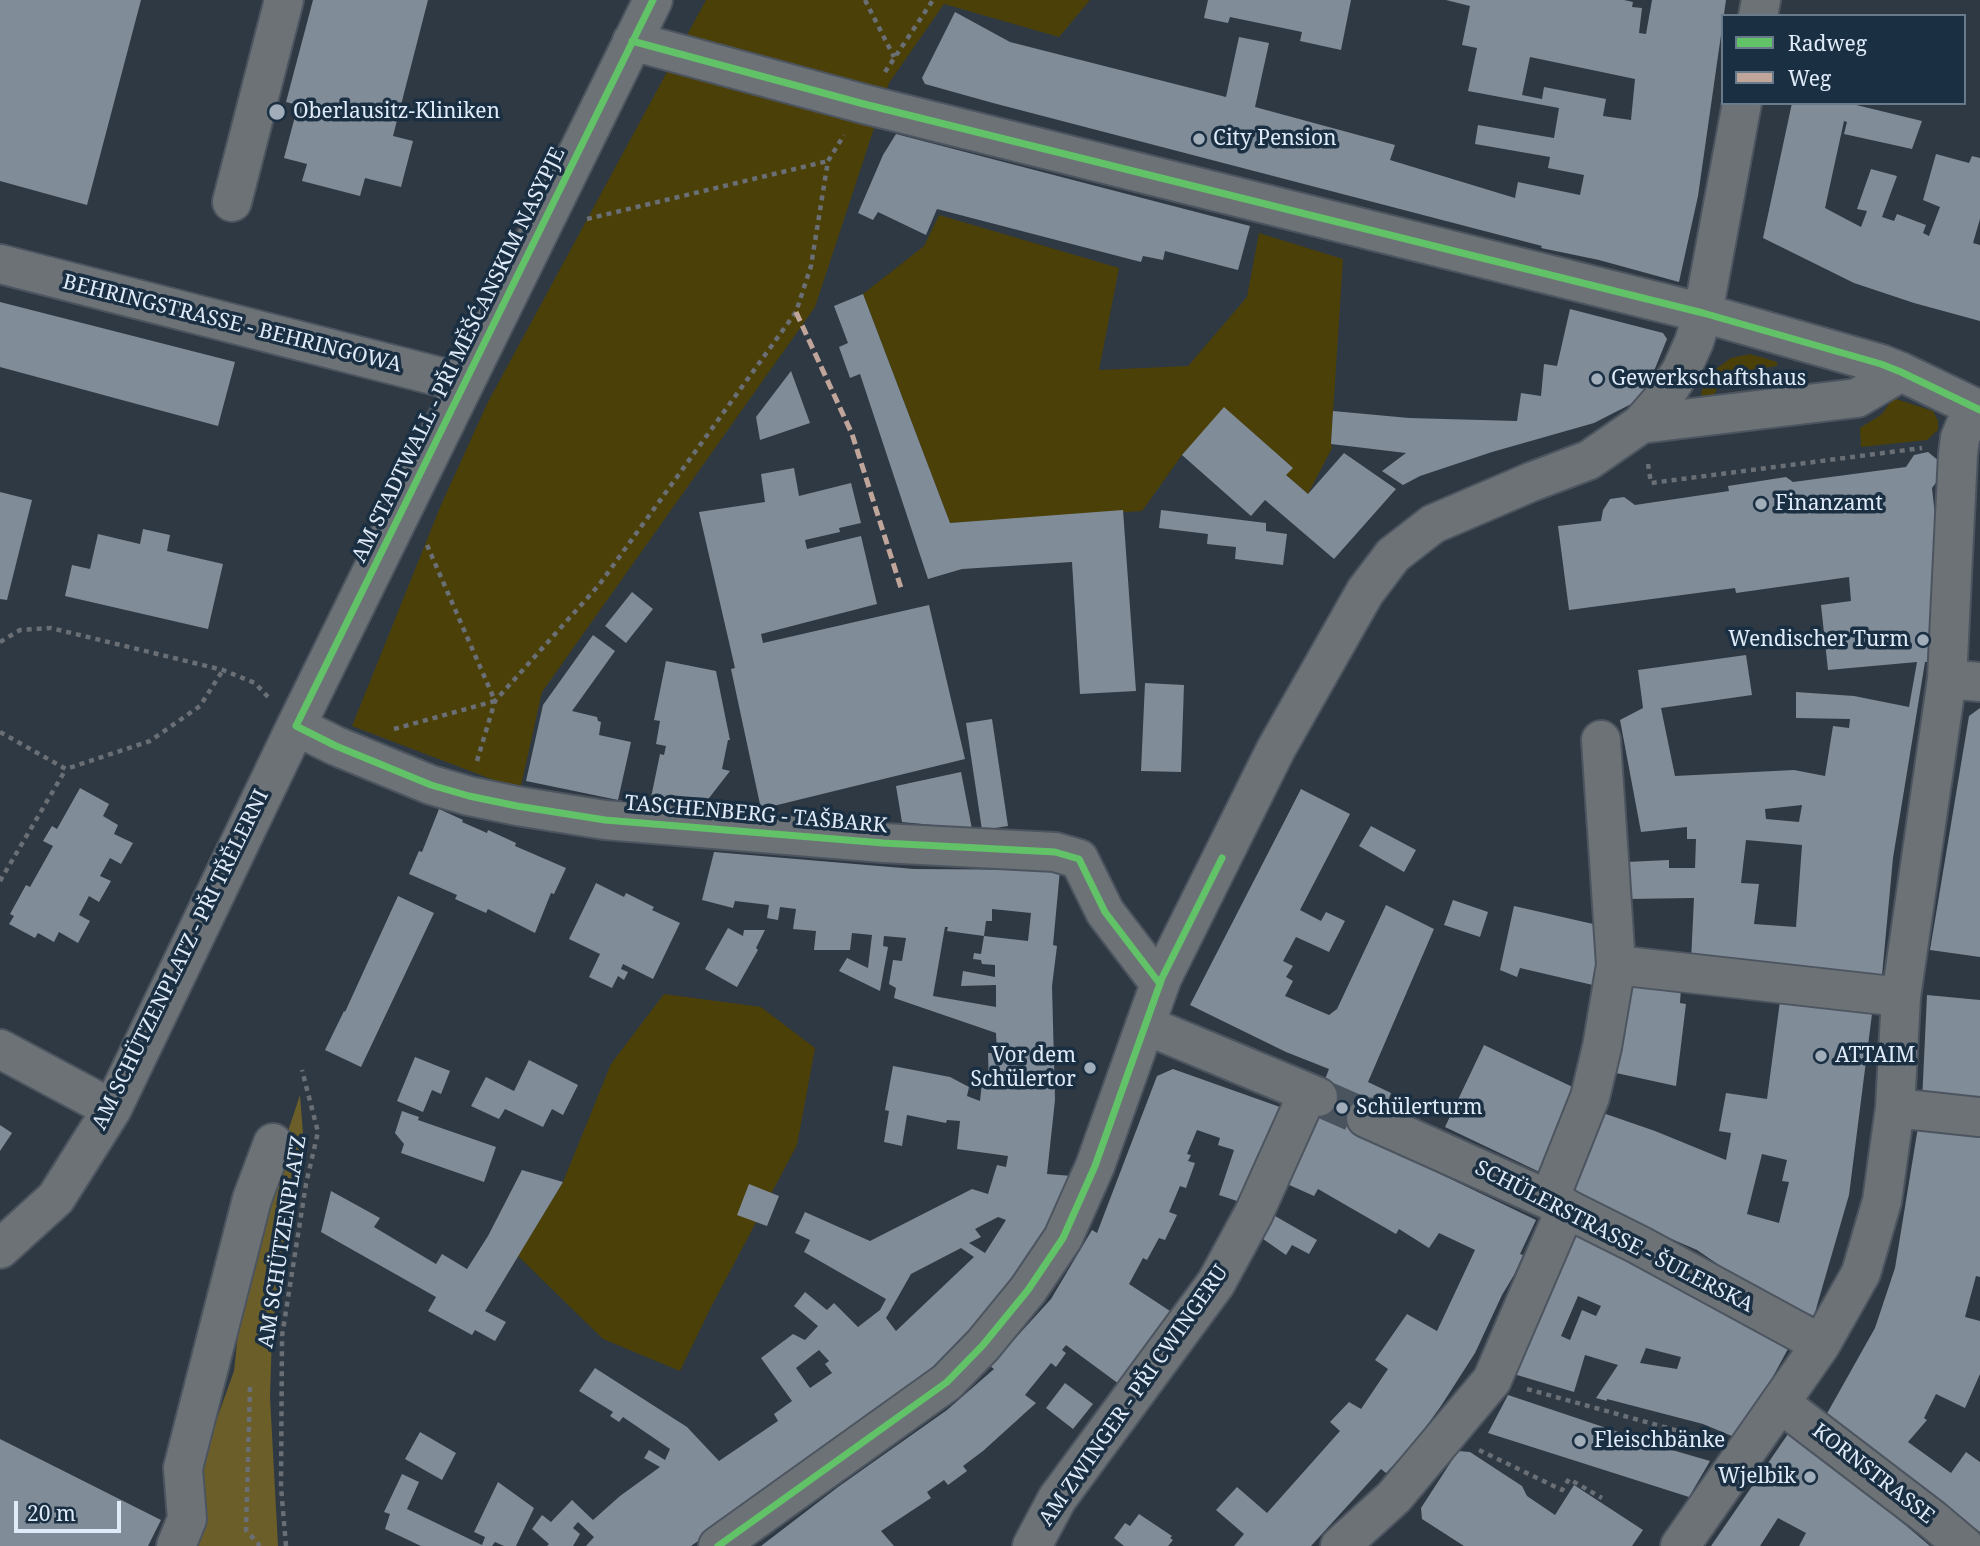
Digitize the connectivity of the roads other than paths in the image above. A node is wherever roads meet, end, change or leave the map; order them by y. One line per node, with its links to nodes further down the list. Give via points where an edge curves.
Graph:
1 (284, 0): 5 (street)
2 (653, 0): 3 (street, AM STADTWALL - PŘI MĚŠĆANSKIM NASYPJE)
3 (632, 41): 7 (street, via 864,104); 9 (street, AM STADTWALL - PŘI MĚŠĆANSKIM NASYPJE)
4 (1742, 105): 7 (street)
5 (232, 202)
6 (0, 264): 9 (street, BEHRINGSTRASSE - BEHRINGOWA)
7 (1703, 313): 8 (street); 11 (street, via 1681,370)
8 (1901, 372): 10 (street); 11 (street, via 1857,398)
9 (464, 383): 13 (street, AM STADTWALL - PŘI MĚŠĆANSKIM NASYPJE)
10 (1976, 409): 12 (street, via 1958,454)
11 (1641, 424): 16 (street, via 1590,460 1433,524 1393,555 1366,592 1276,749)
12 (1963, 680): 17 (street)
13 (296, 726): 16 (street, TASCHENBERG - TAŠBARK, via 430,785 605,820 1055,852 1079,859 1105,912); 21 (street, AM SCHÜTZENPLATZ - PŘI TŘĚLERNI)
14 (1601, 740): 15 (street)
15 (1616, 965): 17 (street); 25 (street, via 1590,1097)
16 (1160, 984): 18 (street)
17 (1900, 997): 20 (street)
18 (1144, 1025): 30 (street, via 1096,1166 1063,1238 983,1345 947,1382); 31 (street, AM ZWINGER - PŘI CWINGERU, via 1313,1095 1216,1283 1057,1499)
19 (0, 1049): 21 (street)
20 (1895, 1108): 22 (street); 27 (street, via 1882,1200 1861,1273)
21 (112, 1109): 26 (street, AM SCHÜTZENPLATZ - PŘI TŘĚLERNI, via 56,1198)
22 (1980, 1117)
23 (1366, 1118): 25 (street, SCHÜLERSTRASSE - ŠULERSKA)
24 (273, 1143): 29 (street, via 253,1199 183,1468 187,1519)
25 (1557, 1204): 27 (street, SCHÜLERSTRASSE - ŠULERSKA); 32 (street, via 1492,1380 1394,1497)
26 (0, 1248)
27 (1821, 1344): 28 (street)
28 (1780, 1403): 33 (street); 34 (street, KORNSTRASSE)
29 (176, 1546)
30 (718, 1546)
31 (1031, 1546)
32 (1340, 1546)
33 (1680, 1546)
34 (1964, 1546)

